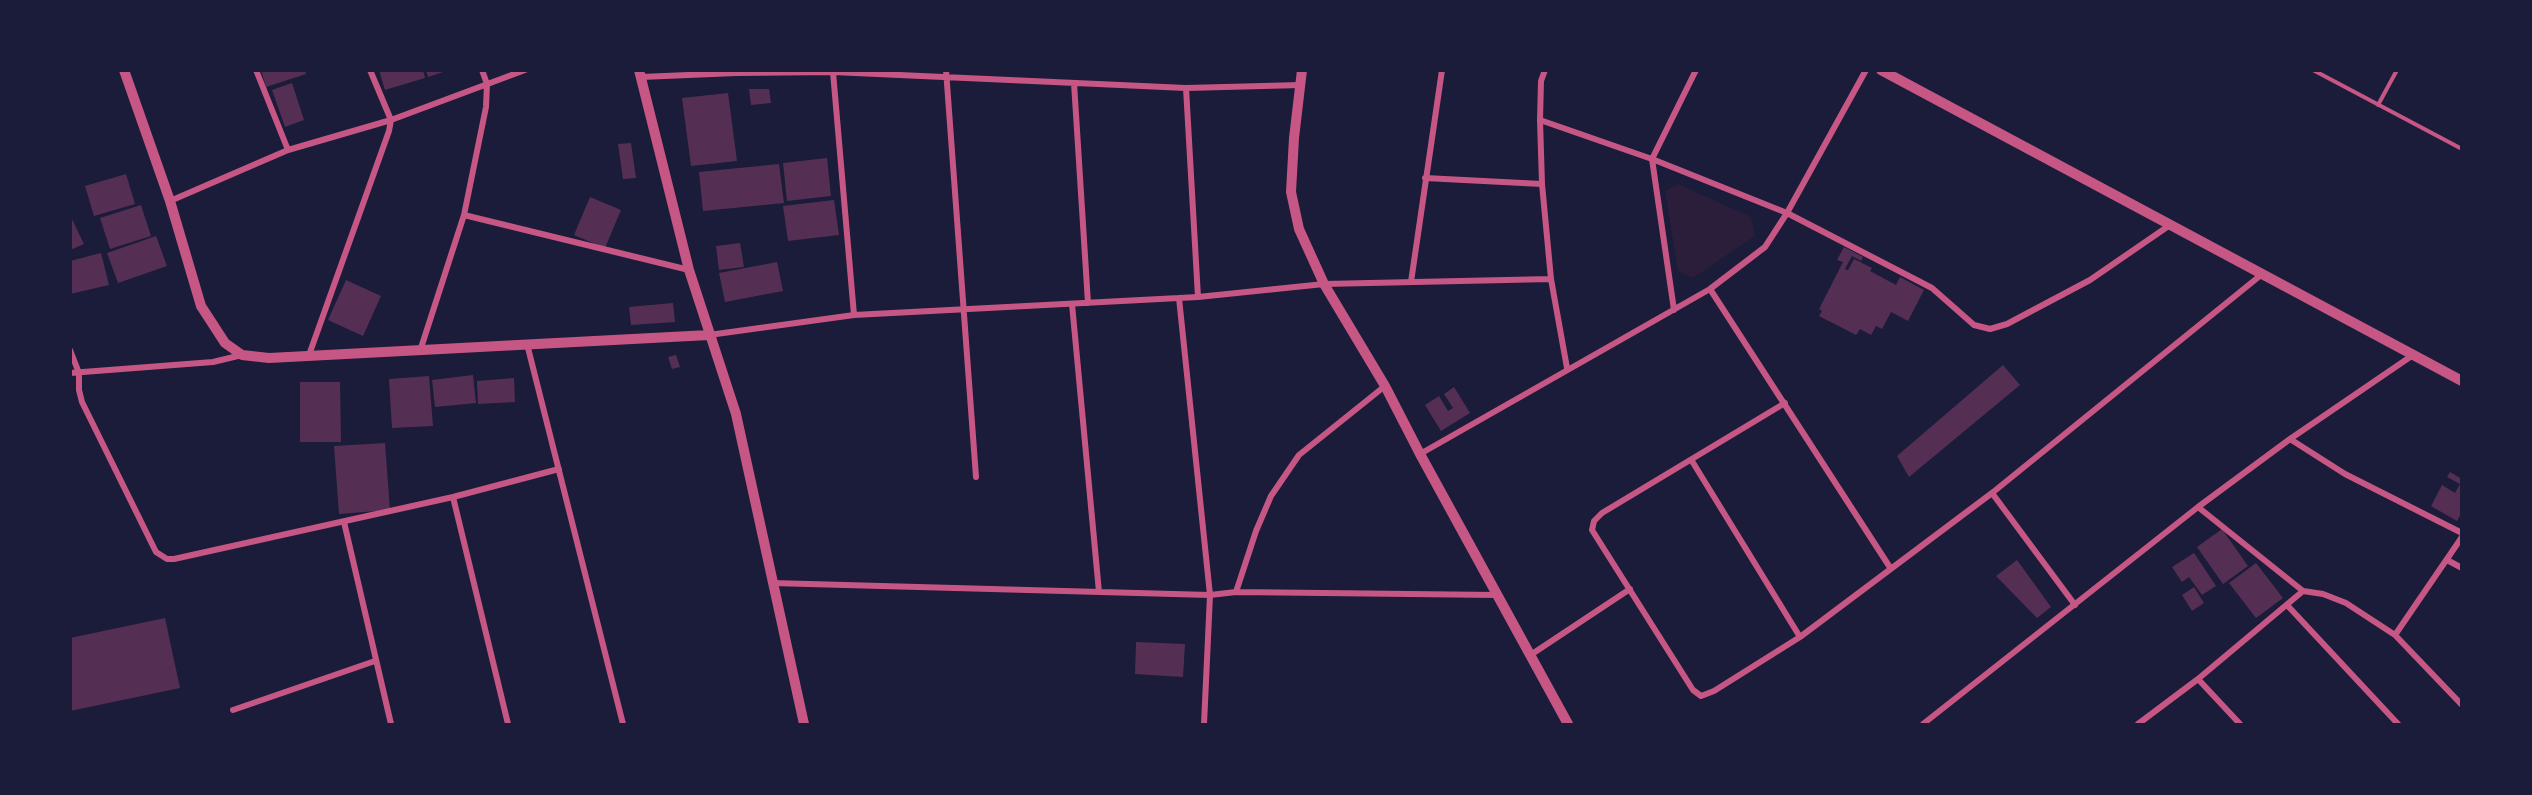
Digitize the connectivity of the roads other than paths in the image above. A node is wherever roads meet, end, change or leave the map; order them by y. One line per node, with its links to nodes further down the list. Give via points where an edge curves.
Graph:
1 (124, 70): 29 (street)
2 (255, 70): 25 (street)
3 (370, 70): 22 (street)
4 (482, 70): 18 (street)
5 (525, 70): 18 (street)
6 (1302, 70): 19 (street)
7 (1442, 70): 27 (street)
8 (1545, 70): 23 (street)
9 (1696, 70): 26 (street)
10 (1866, 70): 30 (street)
11 (1881, 70): 32 (street)
12 (2313, 70): 21 (lane)
13 (2397, 70): 21 (lane)
14 (833, 72): 15 (street); 16 (street); 45 (street)
15 (640, 74): 33 (street)
16 (947, 74): 17 (street); 43 (street)
17 (1074, 83): 20 (street); 41 (street)
18 (487, 84): 22 (street); 31 (street, via 486,107)
19 (1300, 86): 20 (street); 37 (street, via 1291,192 1299,229)
20 (1186, 88): 39 (street)
21 (2378, 105): 24 (lane)
22 (391, 120): 25 (street); 52 (street)
23 (1540, 120): 26 (street); 28 (street)
24 (2461, 147)
25 (288, 150): 29 (street)
26 (1652, 159): 30 (street); 44 (street)
27 (1425, 178): 28 (street); 36 (street)
28 (1542, 184): 35 (street)
29 (170, 201): 50 (street, via 201,306 225,343)
30 (1787, 213): 32 (street, via 1932,288 1974,325 1990,329 2090,280); 38 (street, via 1765,247)
31 (464, 214): 33 (street); 49 (street)
32 (2170, 225): 34 (street)
33 (689, 270): 46 (street)
34 (2261, 275): 51 (street); 64 (street)
35 (1551, 279): 36 (street); 53 (street)
36 (1411, 282): 37 (street)
37 (1324, 284): 39 (street); 57 (street)
38 (1710, 289): 44 (street); 58 (street)
39 (1198, 297): 40 (street)
40 (1179, 298): 41 (street); 77 (street)
41 (1088, 303): 42 (street)
42 (1072, 304): 43 (street); 75 (street)
43 (964, 309): 45 (street); 63 (street)
44 (1674, 310): 53 (street)
45 (854, 315): 46 (street)
46 (709, 335): 47 (street); 72 (street, via 736,414)
47 (527, 344): 49 (street); 62 (street)
48 (70, 350): 55 (street)
49 (419, 351): 52 (street)
50 (242, 355): 52 (street); 55 (street, via 213,362)
51 (2413, 355): 56 (street); 59 (street)
52 (309, 356)
53 (1567, 368): 60 (street)
54 (70, 373): 55 (street)
55 (79, 373): 67 (street, via 82,402 161,557 174,559)
56 (2462, 381)
57 (1385, 386): 60 (street); 76 (street, via 1299,455 1271,496)
58 (1785, 403): 61 (street); 71 (street)
59 (2290, 439): 66 (street); 68 (street, via 2345,474)
60 (1420, 454): 78 (street)
61 (1692, 461): 73 (street, via 1602,513 1594,522 1592,530); 82 (street)
62 (559, 469): 65 (street); 90 (street)
63 (976, 477)
64 (1992, 493): 71 (street); 79 (street)
65 (453, 497): 67 (street); 89 (street)
66 (2198, 507): 74 (street); 79 (street)
67 (344, 522): 84 (street)
68 (2462, 535): 69 (street)
69 (2447, 560): 70 (street); 81 (street)
70 (2462, 568)
71 (1891, 569): 82 (street)
72 (772, 583): 75 (street); 91 (street)
73 (1630, 589): 82 (street, via 1693,690 1701,696); 83 (street)
74 (2303, 591): 80 (street); 81 (street, via 2346,603)
75 (1099, 592): 77 (street)
76 (1236, 592): 77 (street); 78 (street)
77 (1210, 595): 92 (street)
78 (1497, 595): 83 (street)
79 (2074, 605): 94 (street)
80 (2287, 605): 85 (street); 97 (street)
81 (2395, 635): 86 (street)
82 (1800, 637)
83 (1532, 654): 93 (street)
84 (375, 661): 87 (street); 88 (street)
85 (2198, 679): 95 (street); 96 (street)
86 (2462, 705)
87 (232, 710)
88 (391, 724)
89 (508, 724)
90 (623, 724)
91 (804, 724)
92 (1204, 724)
93 (1568, 724)
94 (1923, 724)
95 (2138, 724)
96 (2240, 724)
97 (2398, 724)

